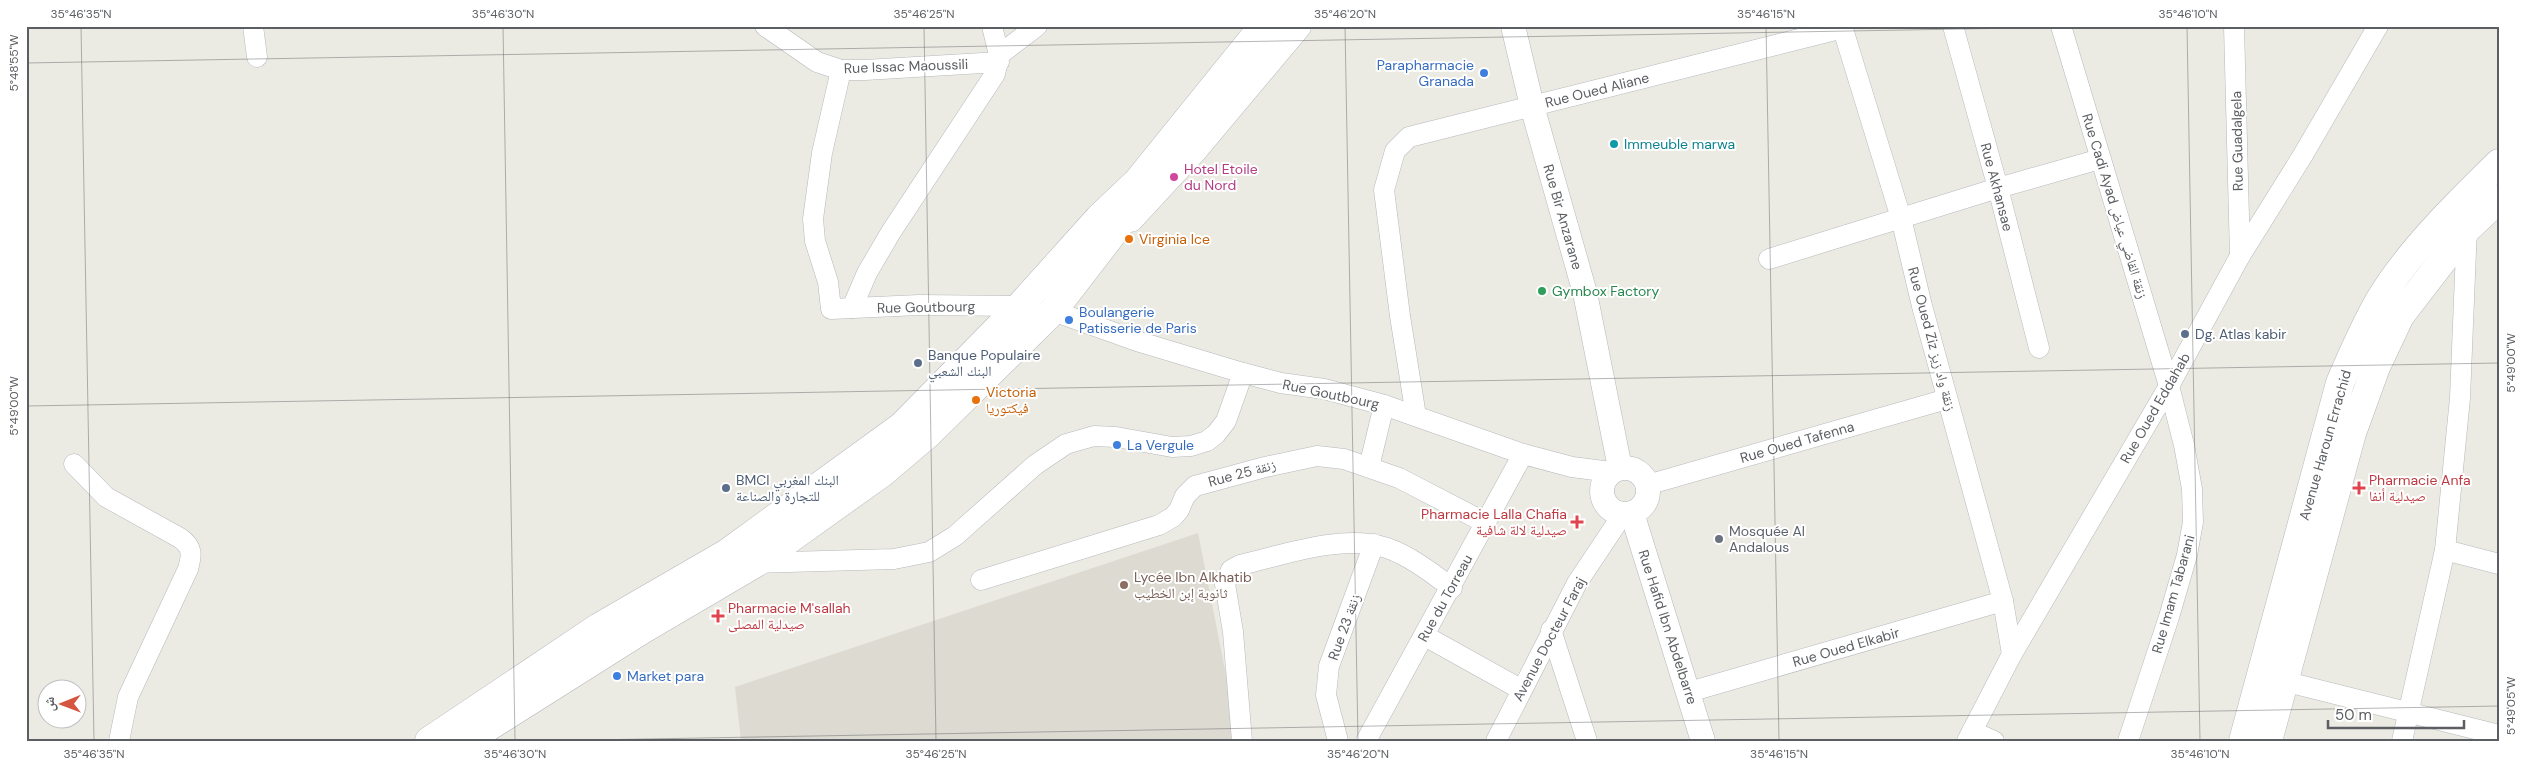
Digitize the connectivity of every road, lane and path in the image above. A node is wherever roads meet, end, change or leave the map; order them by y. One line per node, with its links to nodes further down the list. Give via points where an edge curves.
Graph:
1 (252, 26): 15 (street)
2 (765, 26): 17 (street, Rue Issac Maoussili, via 816,62)
3 (992, 26): 16 (street)
4 (1037, 26): 16 (street)
5 (1244, 26): 25 (main road, via 1162,127)
6 (1263, 26): 25 (main road, via 1137,182)
7 (1279, 26): 25 (main road, via 1145,185)
8 (1297, 26): 25 (main road, via 1150,199)
9 (1514, 26): 18 (street, Rue Bir Anzarane)
10 (1953, 26): 21 (street, Rue Akhansae)
11 (2061, 26): 19 (street, Rue Cadi Ayad زنقة القاضي عياض)
12 (2234, 26): 27 (street, Rue Guadalgela)
13 (2378, 26): 27 (street, Rue Oued Eddahab)
14 (1842, 27): 18 (street, Rue Oued Aliane); 24 (street, Rue Oued Ziz زنقة واد زيز)
15 (257, 57)
16 (999, 59): 17 (street, Rue Issac Maoussili); 30 (street, via 993,78 891,232 867,273)
17 (841, 70): 30 (street, Rue Goutbourg, via 818,178 813,219 831,309)
18 (1532, 106): 37 (street, Rue Oued Aliane, via 1409,137 1395,151 1384,190); 41 (street, Rue Bir Anzarane, via 1585,293)
19 (2100, 159): 21 (street); 34 (street, Rue Cadi Ayad زنقة القاضي عياض)
20 (2499, 163): 22 (main road, Avenue Haroun Errachid)
21 (1998, 188): 24 (street); 32 (street, Rue Akhansae)
22 (2462, 199): 26 (street); 72 (main road, Avenue Haroun Errachid, via 2439,223 2380,299 2340,383)
23 (2499, 199): 26 (main road, Avenue Haroun Errachid)
24 (1901, 218): 28 (street); 35 (street, Rue Oued Ziz زنقة واد زيز)
25 (1108, 223): 29 (main road); 31 (main road)
26 (2468, 229): 46 (street, via 2460,398); 55 (main road, Avenue Haroun Errachid, via 2400,316 2376,367 2352,433)
27 (2240, 256): 34 (street, Rue Oued Eddahab)
28 (1769, 259)
29 (1020, 306): 30 (street, Rue Goutbourg); 62 (main road, via 931,399 870,450 727,553 599,626)
30 (852, 308)
31 (1053, 311): 33 (street, Rue Goutbourg); 47 (main road, via 1011,355 888,468)
32 (2040, 348)
33 (1243, 373): 36 (street, Rue Goutbourg); 47 (street, via 1226,421 1207,441 1172,447 1094,436 1066,444 1035,465 956,536 929,552 894,559)
34 (2169, 386): 54 (street, Rue Oued Eddahab); 71 (street, Rue Imam Tabarani, via 2192,490 2193,522 2168,617)
35 (1947, 399): 42 (street, Rue Oued Tafenna); 51 (street, Rue Oued Ziz زنقة واد زيز)
36 (1384, 405): 37 (street, Rue Goutbourg); 40 (street)
37 (1416, 416): 38 (street, Rue Goutbourg)
38 (1523, 454): 41 (street, Rue Goutbourg, via 1572,467); 44 (street, Rue du Torreau)
39 (74, 464): 61 (street, via 106,498 180,538 191,548 188,569 128,697)
40 (1369, 466): 44 (street, Rue 25 زنقة, via 1438,496); 49 (street, Rue 25 زنقة, via 1316,456 1208,481 1190,490 1179,510 1159,525)
41 (1616, 470): 42 (street, via 1632,469 1642,475); 43 (street, via 1603,484 1603,497 1610,509)
42 (1647, 485): 43 (street, via 1648,496 1642,507)
43 (1627, 514): 52 (street, Avenue Docteur Faraj, via 1576,582); 57 (street, Rue Hafid Ibn Abdelbarre)
44 (1486, 523): 50 (street, Rue du Torreau)
45 (1374, 544): 50 (street, via 1400,553); 64 (street, via 1322,546 1240,565 1228,574 1226,590 1233,632); 65 (street, Rue 23 زنقة, via 1329,666 1326,695)
46 (2446, 550): 48 (street); 58 (street)
47 (756, 564): 63 (main road, via 642,630)
48 (2499, 564)
49 (980, 580)
50 (1452, 588): 53 (street, Rue du Torreau)
51 (2003, 601): 54 (street, Rue Oued Ziz زنقة واد زيز); 57 (street, Rue Oued Elkabir)
52 (1551, 630): 56 (street, Avenue Docteur Faraj); 68 (street)
53 (1425, 636): 56 (street); 66 (street, Rue du Torreau)
54 (2012, 654): 60 (street, Rue Oued Eddahab)
55 (2283, 681): 58 (street); 73 (main road, Avenue Haroun Errachid)
56 (1522, 690): 67 (street, Avenue Docteur Faraj)
57 (1690, 692): 69 (street, Rue Hafid Ibn Abdelbarre)
58 (2408, 712): 59 (street); 74 (street)
59 (2499, 735)
60 (1970, 736): 70 (street)
61 (119, 741)
62 (429, 741)
63 (466, 741)
64 (1242, 741)
65 (1338, 741)
66 (1366, 741)
67 (1496, 741)
68 (1587, 741)
69 (1702, 741)
70 (1994, 741)
71 (2128, 741)
72 (2243, 741)
73 (2268, 741)
74 (2402, 741)

